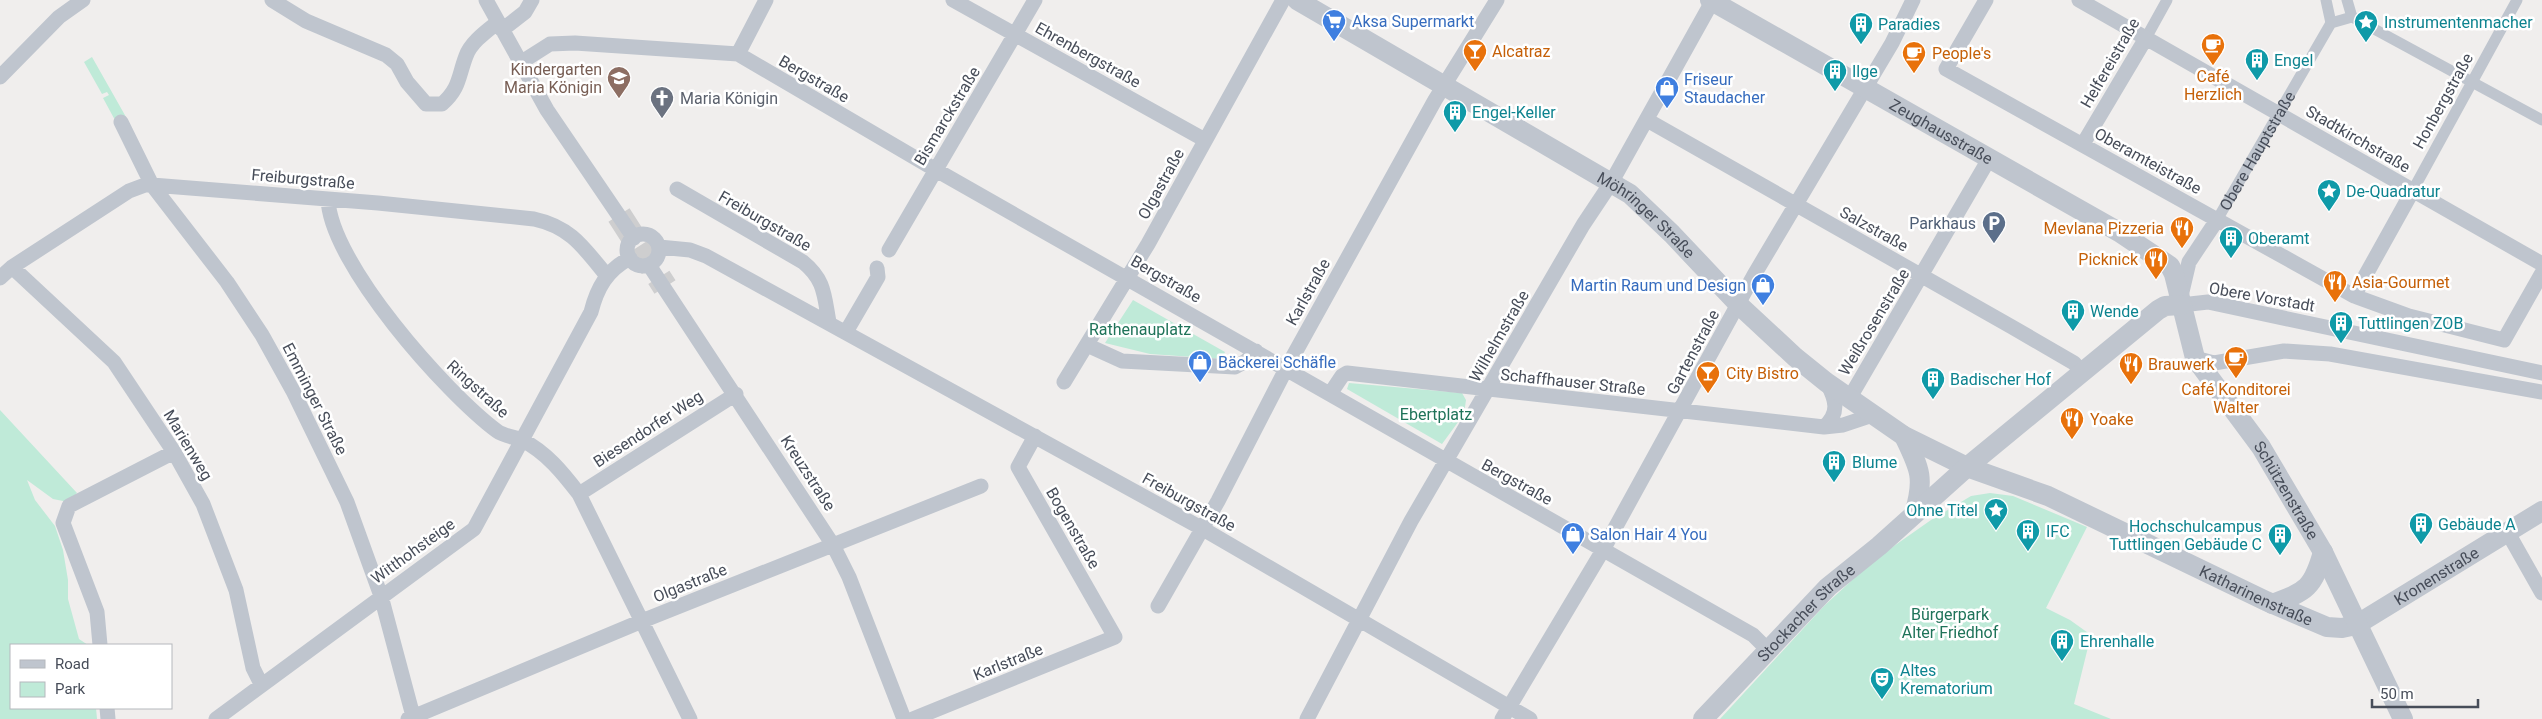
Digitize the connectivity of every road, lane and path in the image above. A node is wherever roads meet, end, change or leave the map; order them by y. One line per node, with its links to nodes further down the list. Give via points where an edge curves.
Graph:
1 (83, 0): 26 (street, via 59,17)
2 (272, 0): 21 (street, via 306,21 386,55 398,64 426,104 442,104 450,96 459,84 466,55 477,41)
3 (486, 0): 21 (street)
4 (532, 0): 21 (street, via 525,12)
5 (766, 0): 24 (street)
6 (953, 0): 22 (street, Ehrenbergstraße)
7 (1035, 0): 22 (street, Bismarckstraße)
8 (1283, 0): 34 (street, Olgastraße)
9 (1297, 0): 28 (street, Möhringer Straße)
10 (1497, 0): 28 (street, Karlstraße)
11 (1712, 0): 29 (street, Zeughausstraße); 31 (street, Wilhelmstraße)
12 (1913, 0): 29 (street, Gartenstraße)
13 (1986, 0): 35 (street, Oberamteistraße, via 1946,69)
14 (2079, 0): 23 (street, Stadtkirchstraße)
15 (2167, 0): 23 (street, Helfereistraße)
16 (2325, 0): 20 (street)
17 (2348, 0): 19 (street)
18 (2517, 0): 27 (street, Honbergstraße)
19 (2352, 18): 20 (street); 27 (street)
20 (2331, 23): 30 (street, Obere Hauptstraße)
21 (500, 26): 25 (street)
22 (1016, 35): 34 (street, Ehrenbergstraße); 37 (street, Bismarckstraße)
23 (2146, 38): 30 (street, Stadtkirchstraße); 35 (street, Helfereistraße)
24 (738, 54): 25 (street, Bergstraße, via 550,44); 37 (street, Bergstraße)
25 (520, 63): 45 (street, via 547,110)
26 (0, 77)
27 (2473, 83): 32 (street); 41 (street, Honbergstraße)
28 (1444, 86): 38 (street, Möhringer Straße); 67 (street, Karlstraße)
29 (1866, 87): 36 (street, Zeughausstraße); 43 (street, Gartenstraße)
30 (2278, 114): 41 (street, Stadtkirchstraße); 44 (street, Obere Hauptstraße)
31 (1647, 120): 38 (street, Wilhelmstraße); 43 (street, Salzstraße)
32 (2542, 120)
33 (121, 122): 39 (street, Emminger Straße)
34 (1206, 140): 58 (street, Olgastraße)
35 (2083, 144): 44 (street, Oberamteistraße)
36 (1988, 160): 51 (street, Zeughausstraße, via 2119,232); 56 (street, Weißrosenstraße)
37 (936, 170): 47 (street, Bismarckstraße); 58 (street, Bergstraße)
38 (1611, 183): 61 (street, Möhringer Straße, via 1630,194 1672,234); 72 (street, Wilhelmstraße)
39 (152, 185): 42 (street, Freiburgstraße); 52 (street, Freiburgstraße, via 129,192); 96 (street, Emminger Straße, via 227,282 262,335 347,502)
40 (677, 189): 62 (street, Freiburgstraße, via 803,262 823,285)
41 (2413, 190): 49 (street, Stadtkirchstraße); 59 (street, Honbergstraße)
42 (328, 199): 55 (street, Freiburgstraße, via 551,222 572,235); 82 (street, Ringstraße, via 337,237 394,324 458,399 499,432)
43 (1794, 206): 56 (street, Salzstraße); 61 (street, Gartenstraße)
44 (2217, 220): 59 (street, Oberamteistraße); 60 (street, Obere Hauptstraße, via 2189,262)
45 (634, 238): 46 (street, via 649,236); 48 (street, via 629,245)
46 (659, 247): 50 (street, via 658,256); 62 (street, Freiburgstraße, via 706,256)
47 (889, 250)
48 (630, 258): 50 (street, via 636,264); 55 (street, Witthohsteige)
49 (2542, 264)
50 (649, 265): 74 (street, Kreuzstraße)
51 (2170, 266): 60 (street, Schützenstraße)
52 (12, 267): 57 (street, Freiburgstraße); 83 (street, Marienweg, via 114,362)
53 (878, 268): 63 (street, via 878,277)
54 (2542, 273): 59 (street, Oberamteistraße, via 2504,340 2409,316)
55 (607, 276): 82 (street, Witthohsteige)
56 (1922, 276): 68 (street, Salzstraße, via 2074,363); 76 (street, Weißrosenstraße)
57 (0, 278)
58 (1128, 278): 64 (street, Olgastraße); 65 (street, Bergstraße)
59 (2354, 296)
60 (2180, 302): 66 (street, Schützenstraße); 68 (street, via 2158,310); 69 (street, Obere Vorstadt, via 2208,302)
61 (1738, 305): 71 (street, Möhringer Straße); 77 (street, Gartenstraße)
62 (829, 322): 63 (street, Freiburgstraße)
63 (846, 332): 80 (street, Freiburgstraße)
64 (1089, 346): 65 (street, via 1122,361 1234,368); 70 (street, Olgastraße)
65 (1256, 351): 67 (street, Bergstraße)
66 (2195, 358): 73 (street, via 2214,363 2284,351 2330,354); 94 (street, Schützenstraße, via 2261,446)
67 (1286, 369): 75 (street, Bergstraße); 90 (street, Karlstraße)
68 (2082, 372): 85 (street)
69 (2542, 373)
70 (1064, 382)
71 (1826, 382): 76 (street, Möhringer Straße); 79 (street, via 1836,403 1833,417)
72 (1487, 390): 75 (street, Schaffhauser Straße, via 1347,373); 77 (street, Schaffhauser Straße); 84 (street, Wilhelmstraße)
73 (2542, 392)
74 (736, 394): 87 (street, Biesendorfer Weg); 92 (street, Kreuzstraße)
75 (1330, 394): 84 (street, Bergstraße)
76 (1849, 398): 78 (street, Möhringer Straße)
77 (1681, 410): 79 (street, Schaffhauser Straße); 93 (street, Gartenstraße)
78 (1873, 415): 79 (street, Schaffhauser Straße, via 1843,425); 81 (street, Möhringer Straße)
79 (1824, 427)
80 (1035, 436): 90 (street, Freiburgstraße); 103 (street, Bogenstraße, via 1018,467)
81 (1904, 436): 85 (street, Möhringer Straße); 89 (street, via 1921,483)
82 (522, 440): 87 (street, Ringstraße, via 548,459); 96 (street, Witthohsteige, via 474,529)
83 (174, 452): 104 (street, via 70,506 63,523 97,612); 107 (street, Marienweg, via 203,504 236,590 253,668)
84 (1446, 462): 93 (street, Bergstraße); 99 (street, Wilhelmstraße)
85 (1966, 467): 89 (street, Stockacher Straße); 97 (street, Katharinenstraße, via 2048,496)
86 (981, 486): 92 (street, Olgastraße)
87 (579, 494): 100 (street, Ringstraße)
88 (2542, 511): 91 (street, Kronenstraße)
89 (1914, 514): 105 (street, Stockacher Straße, via 1828,586)
90 (1203, 529): 98 (street, Karlstraße); 99 (street, Freiburgstraße)
91 (2508, 533): 95 (street); 101 (street, Kronenstraße)
92 (833, 545): 100 (street, Olgastraße); 113 (street, Kreuzstraße, via 849,577)
93 (1603, 550): 105 (street, Bergstraße, via 1753,635); 109 (street, Gartenstraße)
94 (2323, 552): 97 (street, via 2316,576 2307,588); 101 (street, Schützenstraße)
95 (2542, 593)
96 (381, 596): 107 (street, Witthohsteige); 110 (street, Emminger Straße)
97 (2272, 604): 102 (street, Katharinenstraße)
98 (1158, 606)
99 (1358, 620): 109 (street, Freiburgstraße); 115 (street, Wilhelmstraße)
100 (642, 622): 110 (street, Olgastraße); 112 (street, Ringstraße)
101 (2356, 625): 102 (street, Katharinenstraße); 106 (street, Schützenstraße)
102 (2327, 627): 106 (street)
103 (1115, 636): 114 (street, Karlstraße)
104 (100, 644)
105 (1768, 650): 117 (street, Stockacher Straße)
106 (2379, 672): 118 (street, Schützenstraße)
107 (261, 684): 108 (street, Witthohsteige)
108 (237, 712): 111 (street, Witthohsteige)
109 (1505, 713): 116 (street, Freiburgstraße)
110 (410, 718)
111 (216, 719)
112 (690, 719)
113 (904, 719)
114 (913, 719)
115 (1307, 719)
116 (1530, 719)
117 (1703, 719)
118 (2403, 719)

